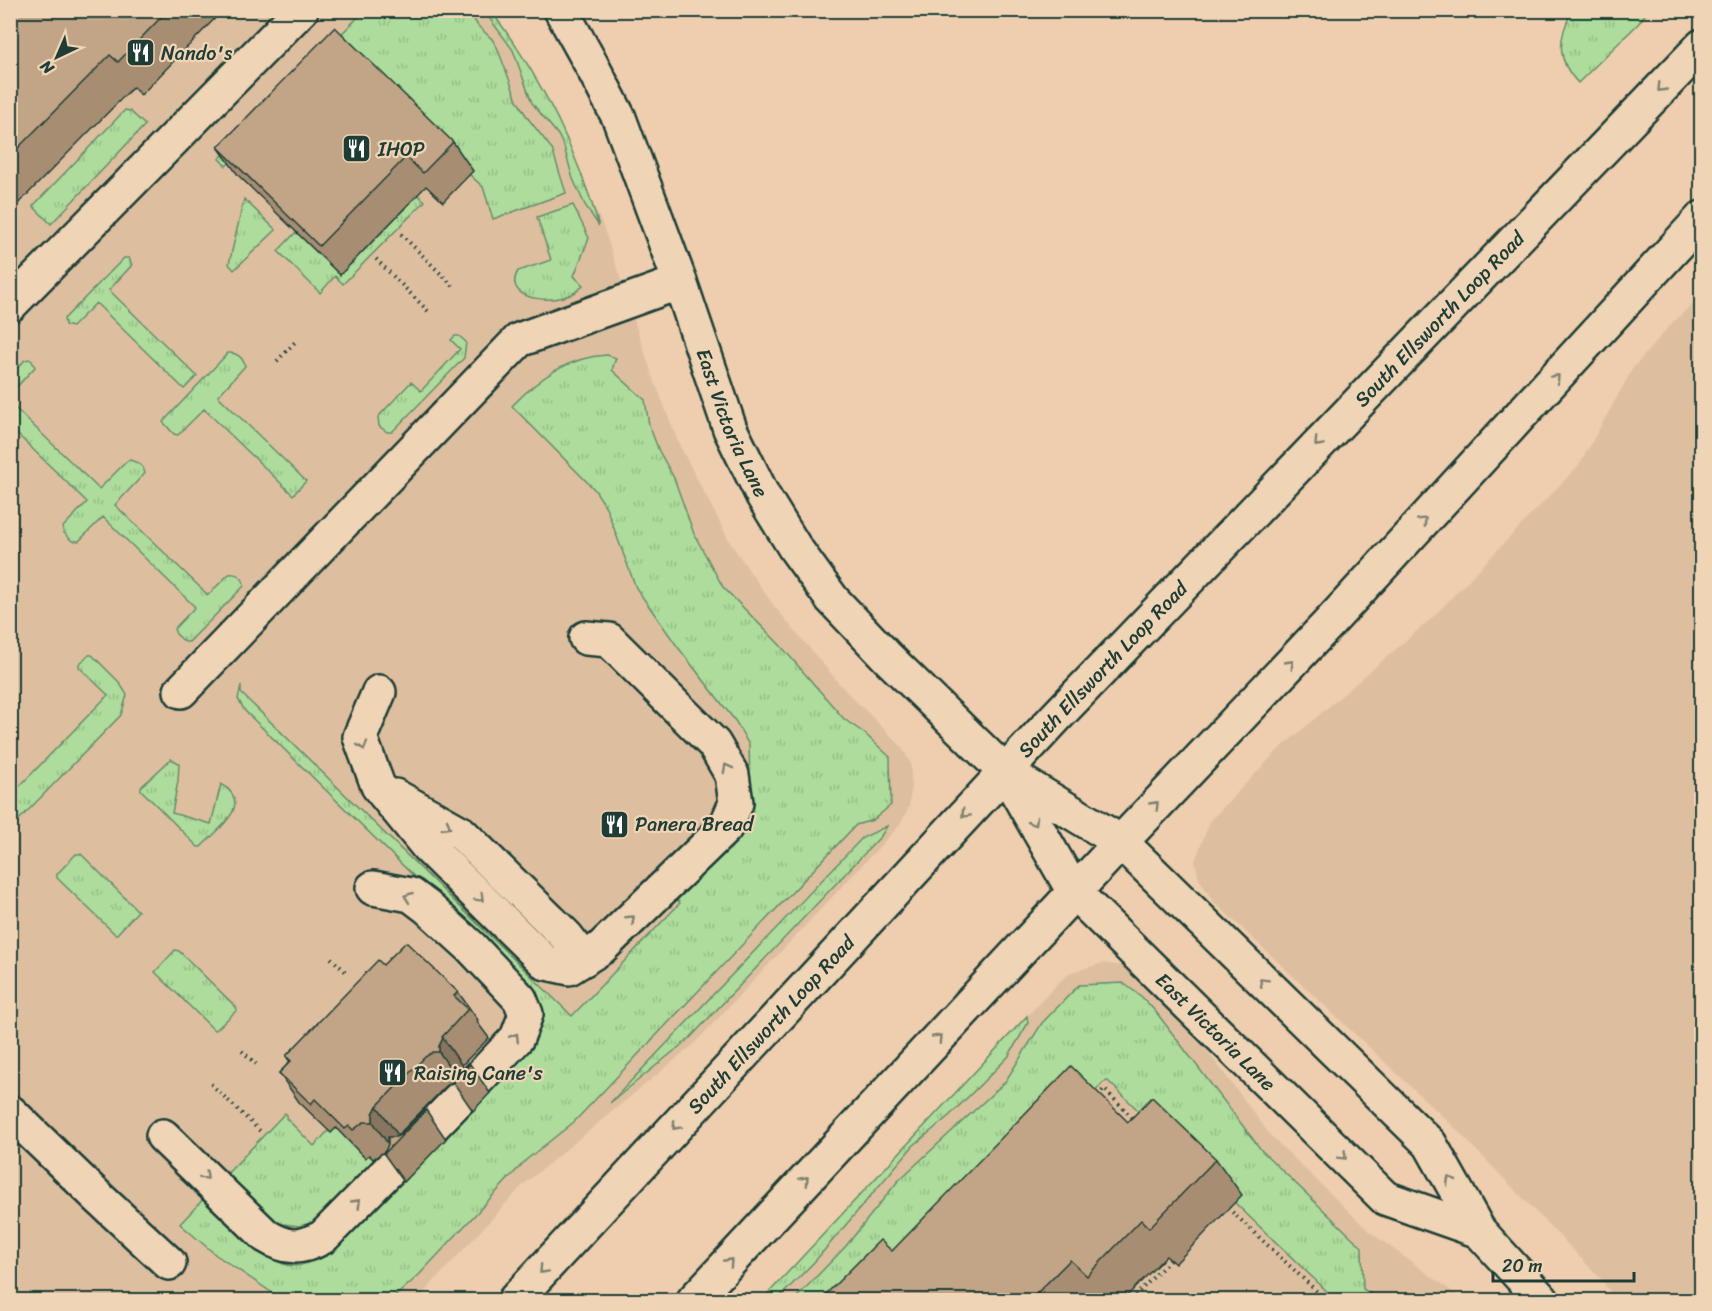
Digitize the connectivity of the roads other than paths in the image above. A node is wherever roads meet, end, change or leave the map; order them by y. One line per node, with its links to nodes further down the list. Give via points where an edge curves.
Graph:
1 (301, 10): 6 (main road)
2 (561, 10): 5 (main road, East Victoria Lane, via 619,118)
3 (1701, 46): 10 (main road, South Ellsworth Loop Road, one-way to 10)
4 (1701, 218): 11 (main road, one-way to 4, via 1332,620)
5 (680, 282): 8 (main road, via 519,340); 10 (main road, East Victoria Lane, via 730,429 763,496 795,548 848,616)
6 (10, 305)
7 (586, 638): 9 (main road, one-way to 7, via 360,737 378,786 428,847 546,963 569,968 601,948 725,828 736,803 732,775 714,744 609,640)
8 (181, 691)
9 (380, 692)
10 (1005, 771): 11 (main road, East Victoria Lane); 13 (main road, East Victoria Lane, one-way to 13); 18 (main road, South Ellsworth Loop Road, one-way to 18)
11 (1121, 842): 13 (main road); 16 (main road, East Victoria Lane, one-way to 11, via 1430,1144)
12 (373, 888): 15 (main road, one-way to 12, via 266,1236 280,1245 311,1244 323,1238 517,1038 526,1014 520,999 471,947 411,896)
13 (1074, 892): 16 (main road, East Victoria Lane, one-way to 16, via 1384,1198); 19 (main road, one-way to 13)
14 (10, 1112): 17 (main road)
15 (163, 1136)
16 (1479, 1231): 20 (main road, East Victoria Lane)
17 (169, 1263)
18 (515, 1300)
19 (694, 1300)
20 (1542, 1300)

